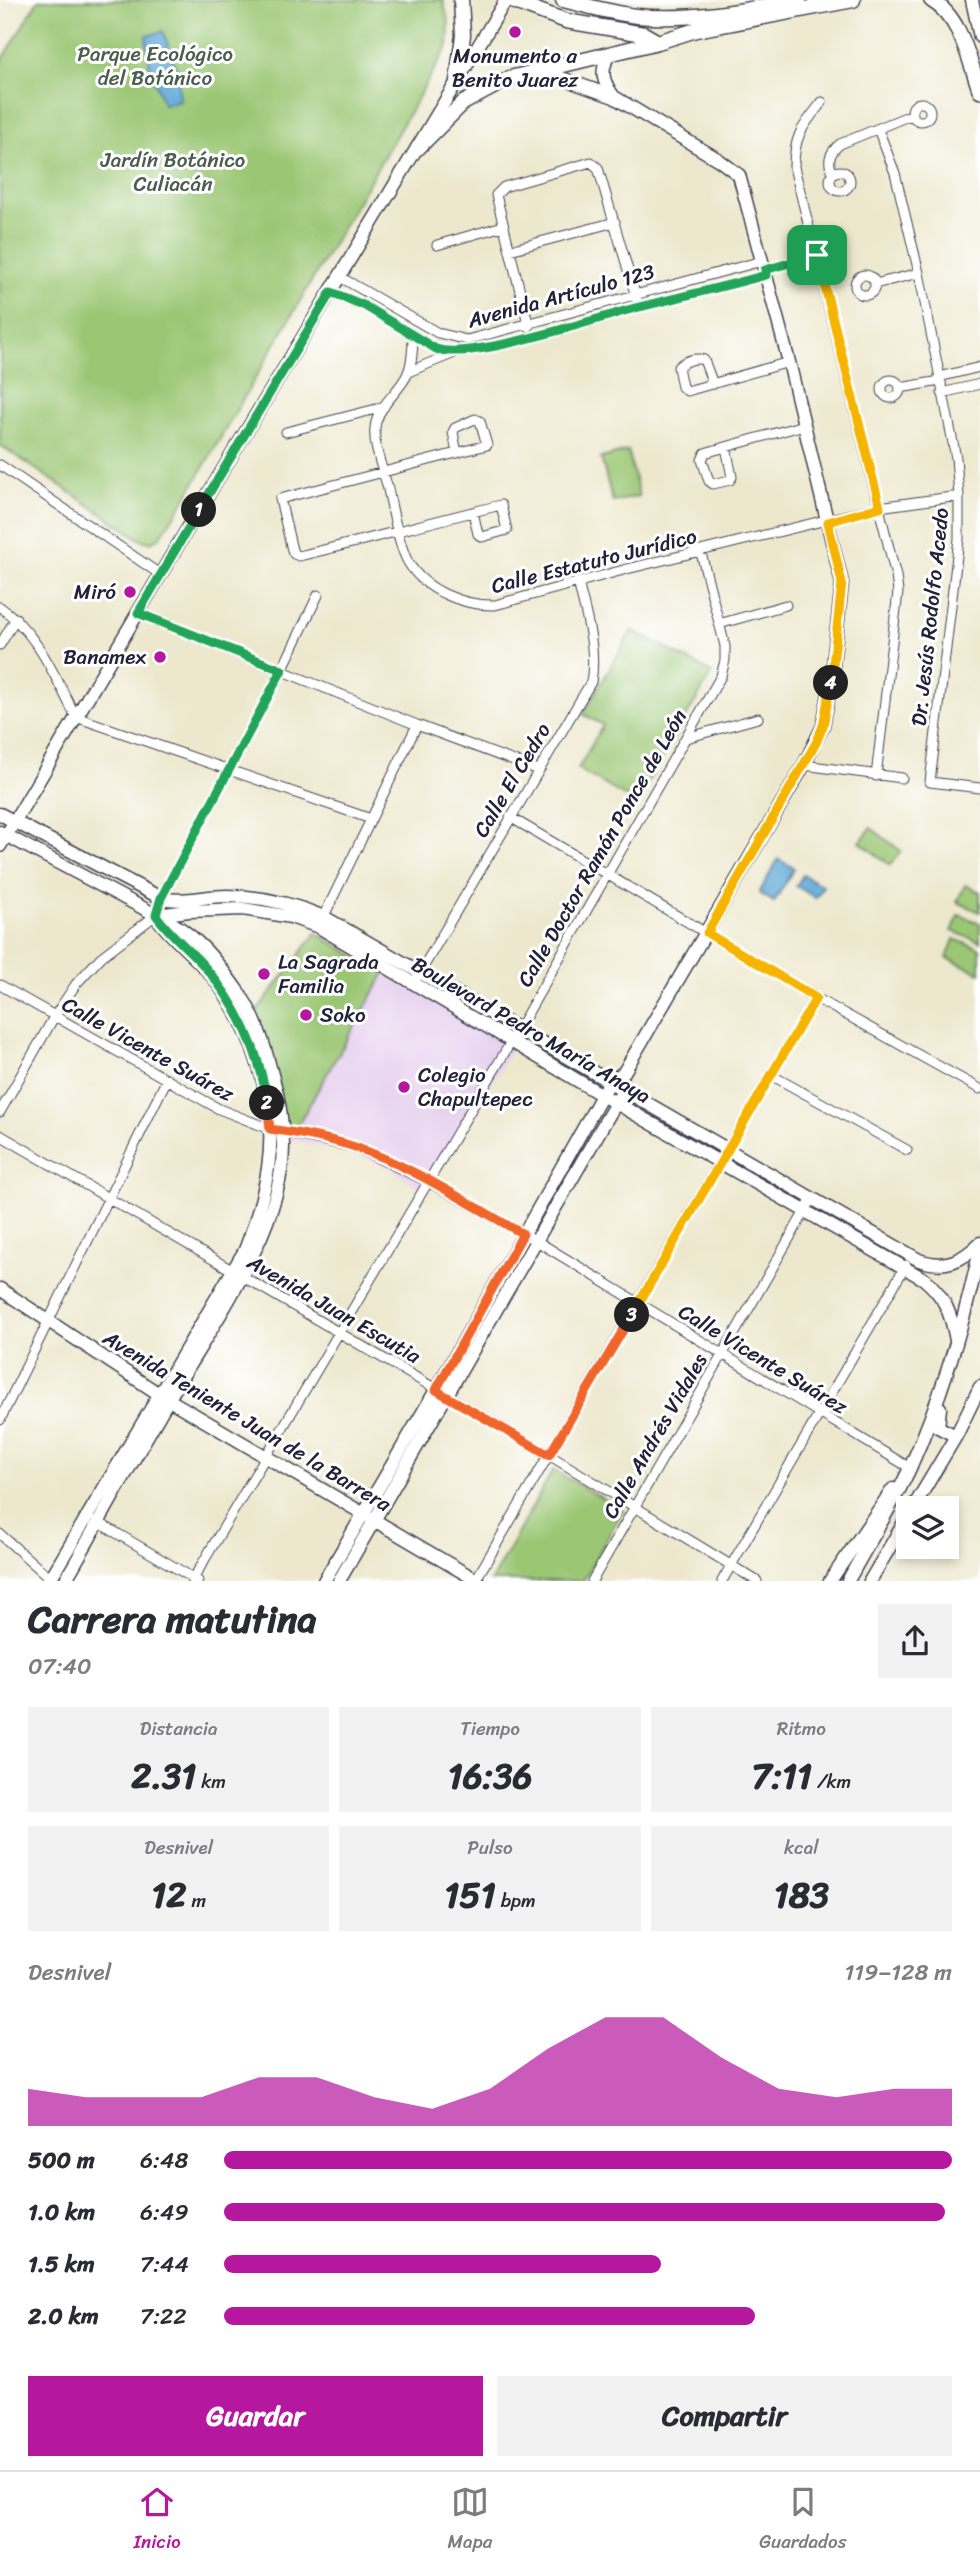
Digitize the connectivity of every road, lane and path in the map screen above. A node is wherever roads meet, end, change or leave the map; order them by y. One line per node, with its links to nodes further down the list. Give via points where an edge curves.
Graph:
1 (461, 0): 13 (main road, via 463,34)
2 (507, 0): 10 (main road, via 566,21 644,34); 13 (street)
3 (563, 0): 8 (main road)
4 (799, 0): 8 (main road, via 693,16 639,16)
5 (853, 0): 10 (main road)
6 (931, 0): 14 (main road, via 954,23)
7 (972, 0): 9 (street)
8 (585, 3)
9 (980, 37)
10 (658, 41): 11 (main road)
11 (611, 54): 12 (main road); 15 (street, via 603,77)
12 (538, 70): 15 (street); 19 (main road, via 475,95)
13 (457, 80): 19 (street)
14 (980, 91)
15 (614, 97): 26 (street, via 738,175)
16 (822, 102): 25 (street, via 799,133 794,154)
17 (912, 114): 18 (street)
18 (878, 128): 20 (street, via 835,148 829,163); 27 (street, Dr. Jesús Rodolfo Acedo, via 895,173)
19 (418, 148): 28 (street)
20 (833, 174)
21 (615, 222): 22 (street, via 598,168 591,162 499,190 496,201); 24 (street); 31 (street)
22 (503, 226): 23 (street); 24 (street)
23 (437, 245)
24 (510, 250): 33 (street)
25 (817, 255): 26 (street); 53 (street)
26 (765, 269): 31 (street, Avenida Artículo 123); 32 (street, Avenida Artículo 123); 37 (street)
27 (919, 273): 29 (street); 40 (street, Dr. Jesús Rodolfo Acedo)
28 (341, 277): 30 (street); 33 (street, Avenida Artículo 123, via 447,337 467,340)
29 (875, 284)
30 (331, 292): 34 (street, Avenida Artículo 123, via 363,305); 58 (street)
31 (635, 294): 32 (street); 33 (street, Avenida Artículo 123)
32 (639, 307): 35 (street, Avenida Artículo 123)
33 (528, 323): 35 (street)
34 (414, 336): 36 (street, Avenida Artículo 123, via 436,349); 39 (street)
35 (531, 337): 36 (street, Avenida Artículo 123)
36 (455, 352): 39 (street)
37 (789, 362): 41 (street); 46 (street)
38 (980, 367): 40 (street)
39 (408, 372): 45 (street, Calle Estatuto Jurídico)
40 (939, 379): 43 (street); 44 (street, Dr. Jesús Rodolfo Acedo)
41 (713, 384): 41 (street, via 704,360 678,367 681,387 687,391)
42 (980, 384): 44 (street)
43 (900, 388)
44 (942, 393): 52 (street, Dr. Jesús Rodolfo Acedo)
45 (384, 407): 47 (street); 51 (street, Calle Estatuto Jurídico, via 375,432)
46 (804, 425): 48 (street); 55 (street)
47 (286, 432)
48 (726, 447): 48 (street, via 702,456 709,481 716,484 730,480 732,474)
49 (457, 453): 51 (street)
50 (0, 465): 58 (street)
51 (383, 471): 56 (street, Calle Estatuto Jurídico); 56 (street, via 280,499 292,550 297,555)
52 (959, 496): 53 (street, Calle Estatuto Jurídico); 77 (street, Dr. Jesús Rodolfo Acedo, via 959,539 930,782)
53 (880, 507): 55 (street, Calle Estatuto Jurídico); 75 (street, via 898,592)
54 (473, 512): 54 (street, via 478,534 485,538 507,530 501,505); 56 (street)
55 (828, 522): 57 (street, Calle Estatuto Jurídico); 72 (street, via 842,602 823,726)
56 (398, 530): 59 (street, Calle Estatuto Jurídico, via 405,555 418,574 444,593 477,606)
57 (701, 552): 59 (street, Calle Estatuto Jurídico); 65 (street, Calle Doctor Ramón Ponce de León)
58 (161, 575): 63 (street)
59 (578, 582): 74 (street, Calle El Cedro, via 593,648 591,682)
60 (317, 594): 67 (street)
61 (786, 606): 65 (street)
62 (0, 607): 64 (street)
63 (138, 613): 67 (street); 68 (street)
64 (16, 618): 66 (street); 68 (street, via 32,635)
65 (719, 624): 71 (street, Calle Doctor Ramón Ponce de León, via 725,660 721,676)
66 (0, 645)
67 (282, 670): 70 (street); 73 (street)
68 (76, 717): 73 (street); 81 (street)
69 (758, 718): 71 (street)
70 (417, 725): 74 (street); 80 (street)
71 (686, 738): 83 (street, Calle Doctor Ramón Ponce de León)
72 (804, 765): 75 (street); 87 (street)
73 (228, 770): 80 (street); 84 (street)
74 (538, 770): 79 (street, Calle El Cedro)
75 (876, 776): 76 (street)
76 (902, 778)
77 (980, 788)
78 (0, 814): 81 (street, Boulevard Pedro María Anaya)
79 (510, 817): 83 (street); 88 (street, Calle El Cedro)
80 (371, 819): 86 (street)
81 (15, 821): 82 (street); 84 (street, Boulevard Pedro María Anaya)
82 (2, 838): 85 (street)
83 (606, 874): 87 (street); 92 (street, Calle Doctor Ramón Ponce de León)
84 (161, 898): 85 (street); 86 (street, Boulevard Pedro María Anaya, via 251,898 283,903)
85 (156, 915): 86 (street, Boulevard Pedro María Anaya, via 243,909); 91 (street, via 93,965); 102 (street, via 168,933 204,966 241,1020)
86 (322, 922): 88 (street, Boulevard Pedro María Anaya)
87 (707, 933): 90 (street); 94 (street)
88 (417, 978): 92 (street, Boulevard Pedro María Anaya); 93 (street, Boulevard Pedro María Anaya)
89 (0, 985): 91 (street, Calle Vicente Suárez)
90 (816, 998): 95 (street); 98 (street)
91 (54, 1017): 96 (street, Calle Vicente Suárez); 101 (street)
92 (518, 1030): 93 (street, Calle Doctor Ramón Ponce de León); 97 (street, Boulevard Pedro María Anaya)
93 (511, 1041): 99 (street, Boulevard Pedro María Anaya); 106 (street, Calle Doctor Ramón Ponce de León)
94 (624, 1072): 97 (street); 100 (street)
95 (771, 1074): 104 (street); 105 (street)
96 (166, 1081): 102 (street, Calle Vicente Suárez, via 219,1109); 107 (street)
97 (609, 1083): 99 (street); 100 (street, Boulevard Pedro María Anaya)
98 (980, 1089)
99 (602, 1095): 100 (street, Boulevard Pedro María Anaya); 109 (street)
100 (619, 1097): 105 (street, Boulevard Pedro María Anaya); 109 (street)
101 (0, 1112)
102 (276, 1130): 106 (street, Calle Vicente Suárez, via 357,1148); 114 (street, via 258,1210)
103 (0, 1135): 107 (street, Avenida Juan Escutia)
104 (907, 1150)
105 (723, 1156): 108 (street, Boulevard Pedro María Anaya); 116 (street)
106 (427, 1181): 109 (street, Calle Vicente Suárez); 118 (street, Calle Doctor Ramón Ponce de León)
107 (109, 1199): 114 (street, Avenida Juan Escutia); 117 (street)
108 (808, 1205): 112 (street, Boulevard Pedro María Anaya); 113 (street, Boulevard Pedro María Anaya); 120 (street, Calle Andrés Vidales)
109 (529, 1237): 116 (street, Calle Vicente Suárez); 123 (street)
110 (980, 1243): 112 (street, Boulevard Pedro María Anaya, via 950,1263 927,1262)
111 (980, 1249): 119 (street)
112 (911, 1255): 113 (street)
113 (904, 1267): 119 (street, Boulevard Pedro María Anaya, via 939,1292 950,1312); 125 (street)
114 (237, 1273): 118 (street, Avenida Juan Escutia); 124 (street)
115 (0, 1289): 117 (street, Avenida Teniente Juan de la Barrera)
116 (638, 1304): 120 (street, Calle Vicente Suárez); 128 (street)
117 (49, 1320): 124 (street, Avenida Teniente Juan de la Barrera); 126 (street)
118 (338, 1332): 123 (street, Avenida Juan Escutia); 129 (street, Calle Doctor Ramón Ponce de León)
119 (956, 1340): 121 (street)
120 (722, 1355): 125 (street, Calle Vicente Suárez); 133 (street, Calle Andrés Vidales)
121 (944, 1380): 127 (street, via 937,1426); 130 (street)
122 (980, 1387): 127 (street)
123 (441, 1393): 128 (street, Avenida Juan Escutia); 134 (street)
124 (163, 1397): 129 (street, Avenida Teniente Juan de la Barrera); 135 (street)
125 (820, 1412): 130 (street, Calle Vicente Suárez); 138 (street)
126 (0, 1418)
127 (956, 1436): 132 (street)
128 (549, 1455): 133 (street, Avenida Juan Escutia); 144 (street)
129 (266, 1458): 134 (street, Avenida Teniente Juan de la Barrera); 140 (street, Calle Doctor Ramón Ponce de León)
130 (909, 1468): 131 (street)
131 (902, 1483): 148 (street, via 884,1498); 149 (street)
132 (920, 1496)
133 (634, 1507): 138 (street, Avenida Juan Escutia); 145 (street, Calle Andrés Vidales)
134 (368, 1517): 142 (street); 143 (street); 144 (street, Avenida Teniente Juan de la Barrera)
135 (93, 1519): 139 (street); 140 (street); 141 (street)
136 (0, 1534): 139 (street)
137 (896, 1537): 150 (street)
138 (731, 1566): 146 (street); 147 (street, Avenida Juan Escutia)
139 (51, 1580)
140 (194, 1580)
141 (65, 1581)
142 (324, 1581)
143 (339, 1581)
144 (476, 1581)
145 (592, 1581)
146 (722, 1581)
147 (757, 1581)
148 (830, 1581)
149 (848, 1581)
150 (870, 1581)

